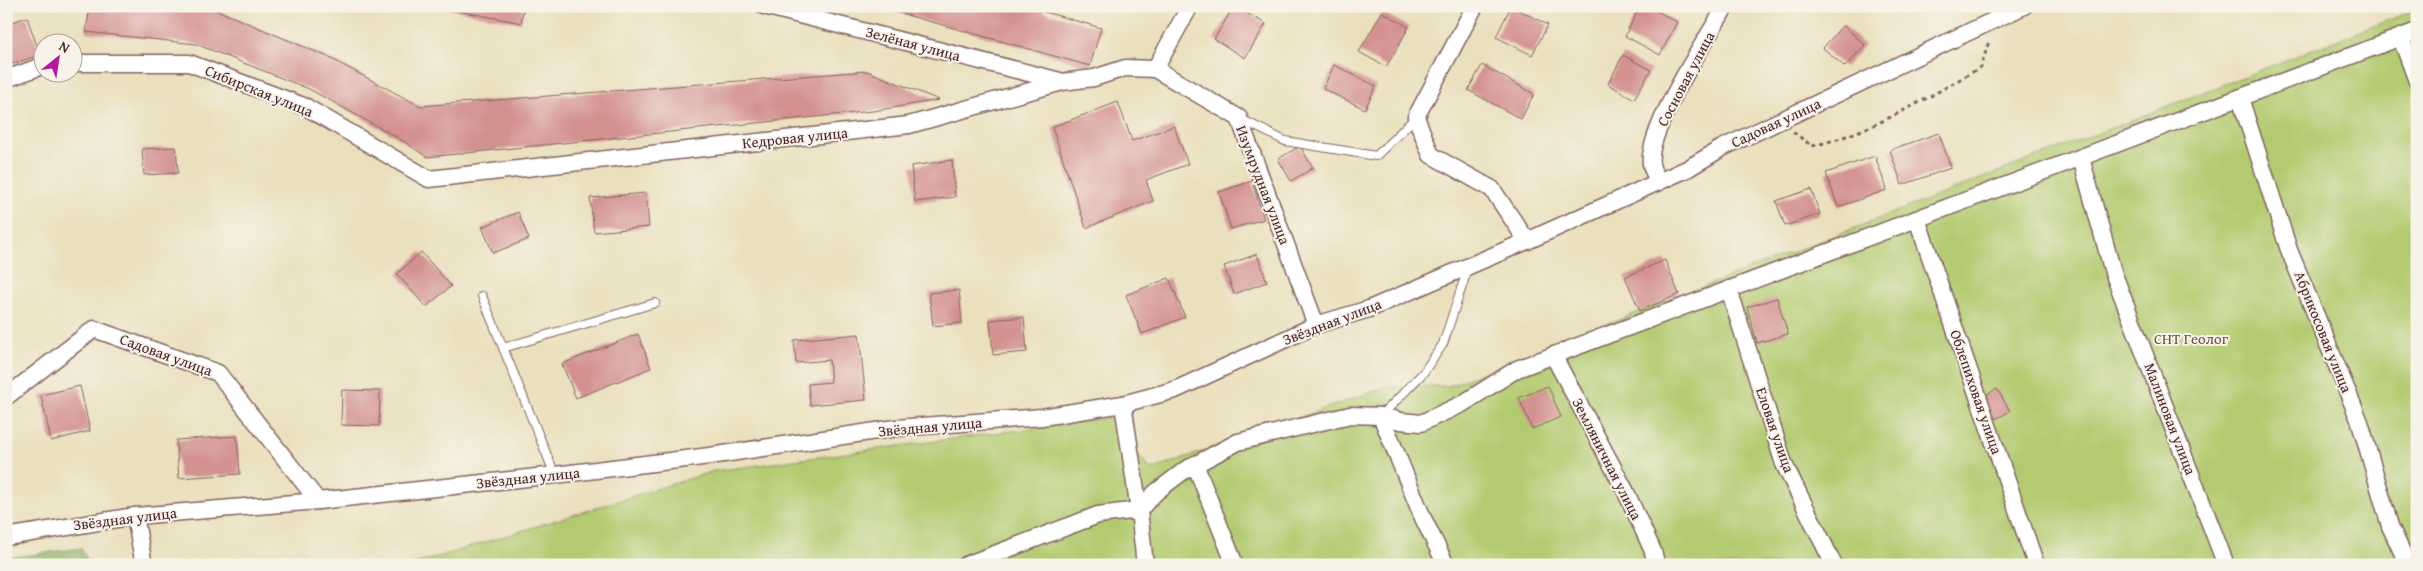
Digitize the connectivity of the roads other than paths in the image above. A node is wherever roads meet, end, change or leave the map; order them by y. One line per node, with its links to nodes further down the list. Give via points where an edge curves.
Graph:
1 (764, 6): 14 (street, Зелёная улица)
2 (1190, 6): 10 (street)
3 (1475, 6): 16 (street)
4 (1726, 6): 20 (street, Сосновая улица, via 1665,112 1652,147 1651,165)
5 (2024, 6): 6 (street, Садовая улица)
6 (1990, 18): 20 (street, Садовая улица)
7 (2417, 31): 8 (street)
8 (2401, 38): 13 (street); 15 (street)
9 (82, 63): 19 (street, Сибирская улица, via 189,63 306,107)
10 (1155, 69): 14 (street, Кедровая улица, via 1125,68 1094,78); 17 (street, Изумрудная улица)
11 (32, 70): 12 (street)
12 (6, 79)
13 (2417, 81)
14 (1062, 82): 19 (street, Кедровая улица, via 909,125)
15 (2240, 98): 18 (street); 48 (street, Абрикосовая улица, via 2289,250 2360,422 2390,526)
16 (1416, 116): 17 (lane, via 1376,156 1285,142); 22 (street, via 1431,155 1492,190)
17 (1238, 118): 27 (street, Изумрудная улица)
18 (2081, 158): 21 (street); 47 (street, Малиновая улица, via 2113,272)
19 (429, 179)
20 (1659, 182): 22 (street, Садовая улица)
21 (1917, 219): 24 (street); 46 (street, Облепиховая улица)
22 (1528, 241): 23 (street, Звёздная улица)
23 (1468, 267): 27 (street, Звёздная улица, via 1369,309); 32 (lane, via 1443,344 1423,373)
24 (1729, 290): 29 (street); 45 (street, Еловая улица, via 1784,464)
25 (482, 296): 28 (lane)
26 (655, 302): 28 (lane)
27 (1316, 325): 31 (street, Звёздная улица, via 1176,390)
28 (503, 348): 34 (lane)
29 (1553, 355): 32 (street, via 1517,369 1462,404 1421,423); 44 (street, Земляничная улица, via 1625,490)
30 (6, 397): 35 (street, Садовая улица, via 94,329 218,373)
31 (1123, 404): 34 (street, Звёздная улица, via 1042,417 896,428); 36 (street)
32 (1380, 416): 33 (street, via 1350,415 1238,442); 43 (street)
33 (1196, 464): 36 (street, via 1156,492); 42 (street)
34 (555, 475): 35 (street, Звёздная улица)
35 (318, 501): 37 (street, Звёздная улица)
36 (1139, 510): 40 (street, via 1098,515); 41 (street)
37 (135, 516): 38 (street, Звёздная улица); 39 (street)
38 (6, 537)
39 (144, 565)
40 (966, 565)
41 (1145, 565)
42 (1235, 565)
43 (1446, 565)
44 (1657, 565)
45 (1834, 565)
46 (2036, 565)
47 (2226, 565)
48 (2408, 565)

